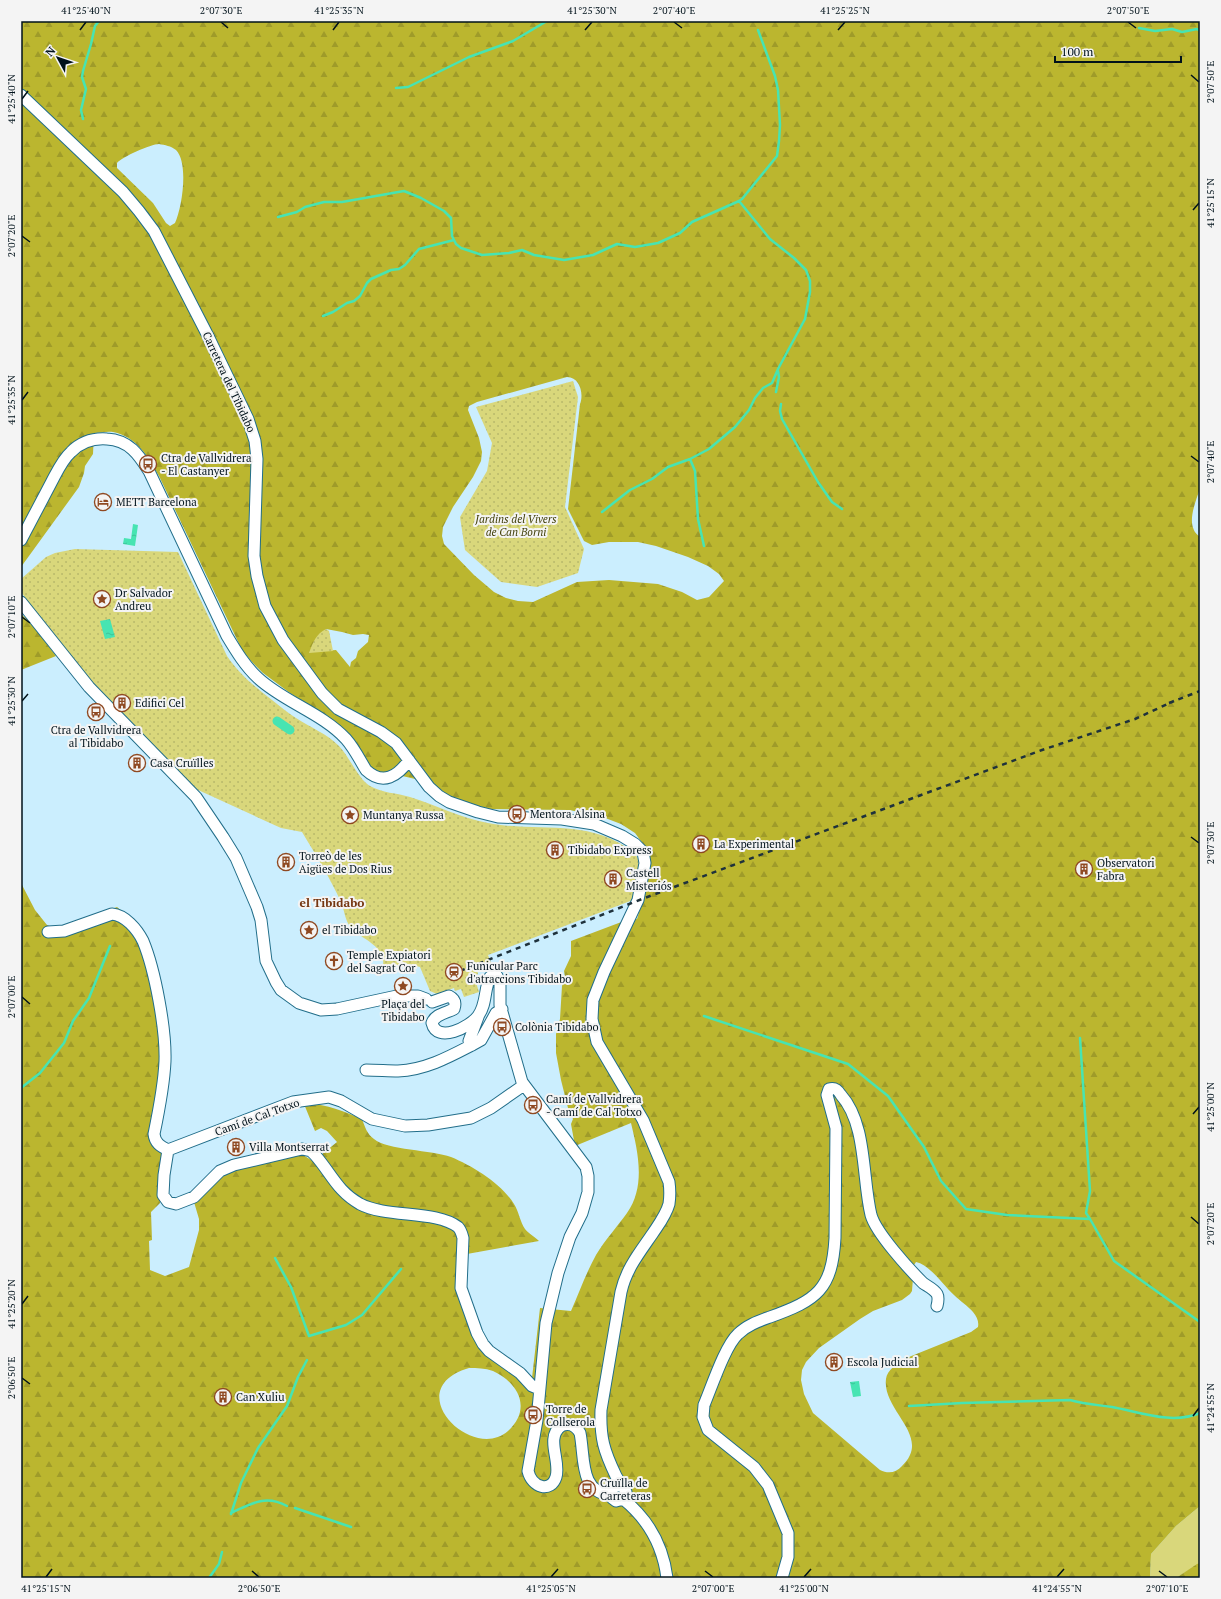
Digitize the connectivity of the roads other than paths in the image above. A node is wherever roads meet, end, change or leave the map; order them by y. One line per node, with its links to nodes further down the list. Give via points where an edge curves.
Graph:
1 (21, 95): 4 (street, Carretera del Tibidabo, via 123,192 154,231 207,334 252,429 257,459 254,556 261,591 274,624 294,656 330,701 348,715 396,743)
2 (21, 540): 4 (street, via 61,464 70,453 95,439 110,439 124,444 137,452 149,471 227,636 249,669 270,687 336,730 370,774 383,778 391,777 401,771)
3 (22, 602): 7 (street, via 89,687 196,797 223,837 236,858 257,907 266,961 282,990 299,1003 321,1010 407,996 418,996 429,1001 449,996 455,1001 454,1009 434,1019 432,1023 440,1033 458,1030)
4 (410, 760): 14 (street, Carretera del Tibidabo, via 432,790 457,805 498,817 562,819 594,824 629,840 641,849 644,855 645,863 638,900 595,991 592,1008 597,1042 643,1120 669,1182 670,1192 666,1213 625,1277 601,1410 603,1447)
5 (48, 932): 11 (street, via 64,931 118,914 138,932 143,941 154,980 165,1059 154,1134 158,1144)
6 (502, 1009): 7 (street, via 499,980 494,975 488,980 487,995); 8 (street, via 496,1013 481,1040); 10 (street)
7 (478, 1017): 8 (street, via 469,1041)
8 (472, 1045): 9 (street, via 443,1060 422,1067 399,1071)
9 (366, 1070)
10 (524, 1085): 11 (street, Camí de Cal Totxo, via 491,1108 471,1118 428,1125 405,1126 372,1119 329,1097 293,1102); 13 (street, via 581,1159 589,1181 584,1205 558,1273 546,1323)
11 (168, 1150): 13 (street, via 163,1195 168,1202 176,1204 194,1198 220,1171 234,1165 302,1149 311,1151 335,1183 367,1207 449,1222 459,1228 463,1238 461,1288 477,1333 489,1351)
12 (937, 1306): 18 (street, via 937,1295 896,1253 874,1222 855,1121 843,1097 836,1089 829,1089 827,1095 836,1128 837,1145 835,1238 830,1274 818,1293 806,1303 751,1324 735,1337 702,1412 711,1434 754,1467 768,1485 788,1533 788,1557)
13 (539, 1389): 15 (street, via 536,1432 529,1467 531,1480 542,1486 549,1485 554,1480 557,1469 555,1434 561,1426 572,1425 580,1433 585,1470 591,1487 599,1494)
14 (621, 1486): 15 (street, via 612,1488); 16 (street, via 626,1492)
15 (611, 1495): 16 (street, via 616,1501)
16 (623, 1499): 17 (street, via 637,1511 653,1534)
17 (666, 1578)
18 (782, 1578)

